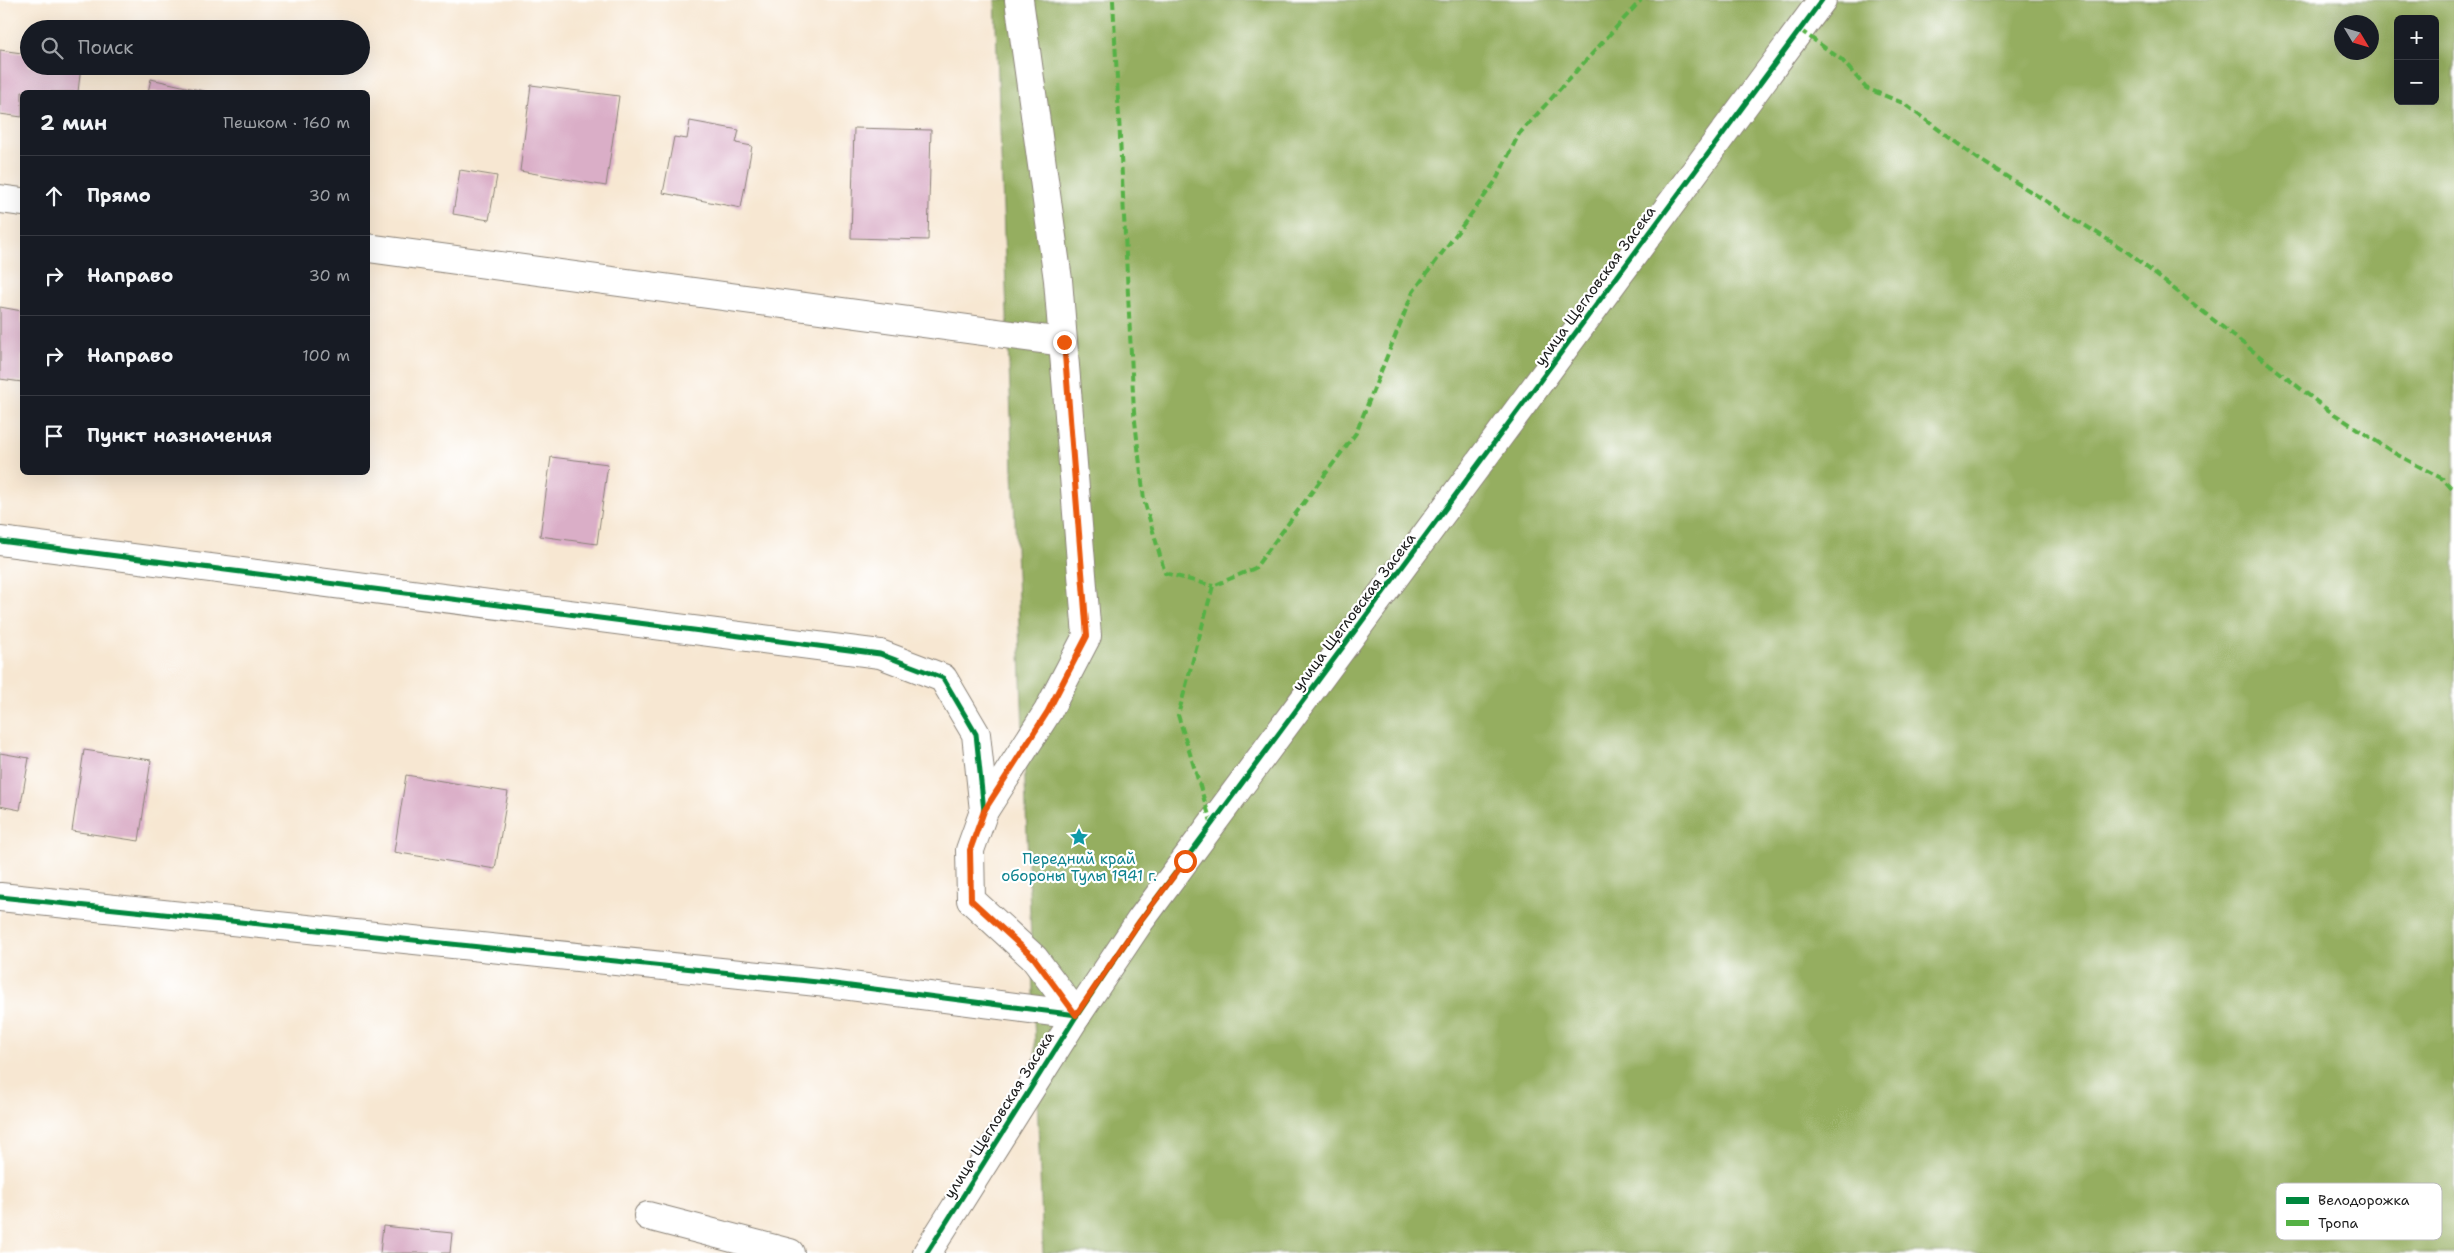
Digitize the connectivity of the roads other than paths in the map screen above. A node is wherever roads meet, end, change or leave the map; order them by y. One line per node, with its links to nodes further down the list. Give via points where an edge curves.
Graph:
1 (1019, 0): 6 (street)
2 (1822, 0): 10 (street, улица Щегловская Засека, via 1140,921)
3 (0, 199): 4 (street)
4 (20, 202)
5 (370, 248): 6 (street)
6 (1064, 342): 8 (street, via 1087,636 1048,711)
7 (0, 541): 8 (street, via 880,654 943,678 976,734)
8 (984, 811): 10 (street, via 970,850 971,900 1034,958)
9 (0, 897): 10 (street, via 827,983)
10 (1076, 1015): 13 (street, улица Щегловская Засека)
11 (648, 1216): 12 (street)
12 (790, 1253)
13 (926, 1253)

